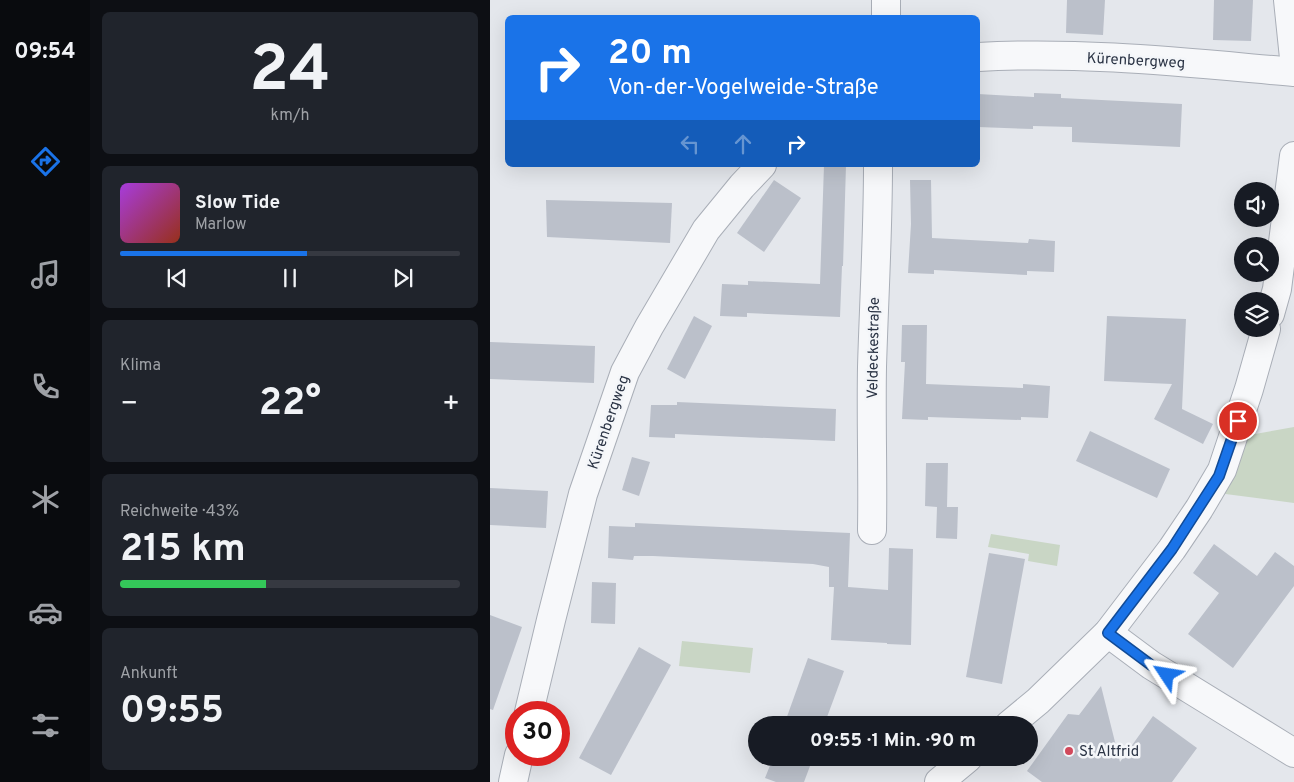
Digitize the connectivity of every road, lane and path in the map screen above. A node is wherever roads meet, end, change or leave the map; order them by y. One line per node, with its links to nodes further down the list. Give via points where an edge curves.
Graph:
1 (886, 0): 3 (street)
2 (1288, 0): 5 (street)
3 (886, 15)
4 (980, 57): 6 (street, Kürenbergweg, via 1081,56)
5 (1294, 58)
6 (1294, 72)
7 (1294, 156): 10 (street)
8 (760, 167): 14 (street, Kürenbergweg, via 706,230 625,372 583,494)
9 (878, 167): 12 (street, Veldeckestraße)
10 (1280, 297)
11 (1264, 337): 13 (street, via 1219,476 1172,549)
12 (872, 530)
13 (1108, 633): 15 (street); 16 (street, via 1151,665)
14 (532, 701)
15 (1020, 716)
16 (1294, 753)
17 (517, 766): 19 (street)
18 (958, 766): 20 (street)
19 (513, 782)
20 (939, 782)

